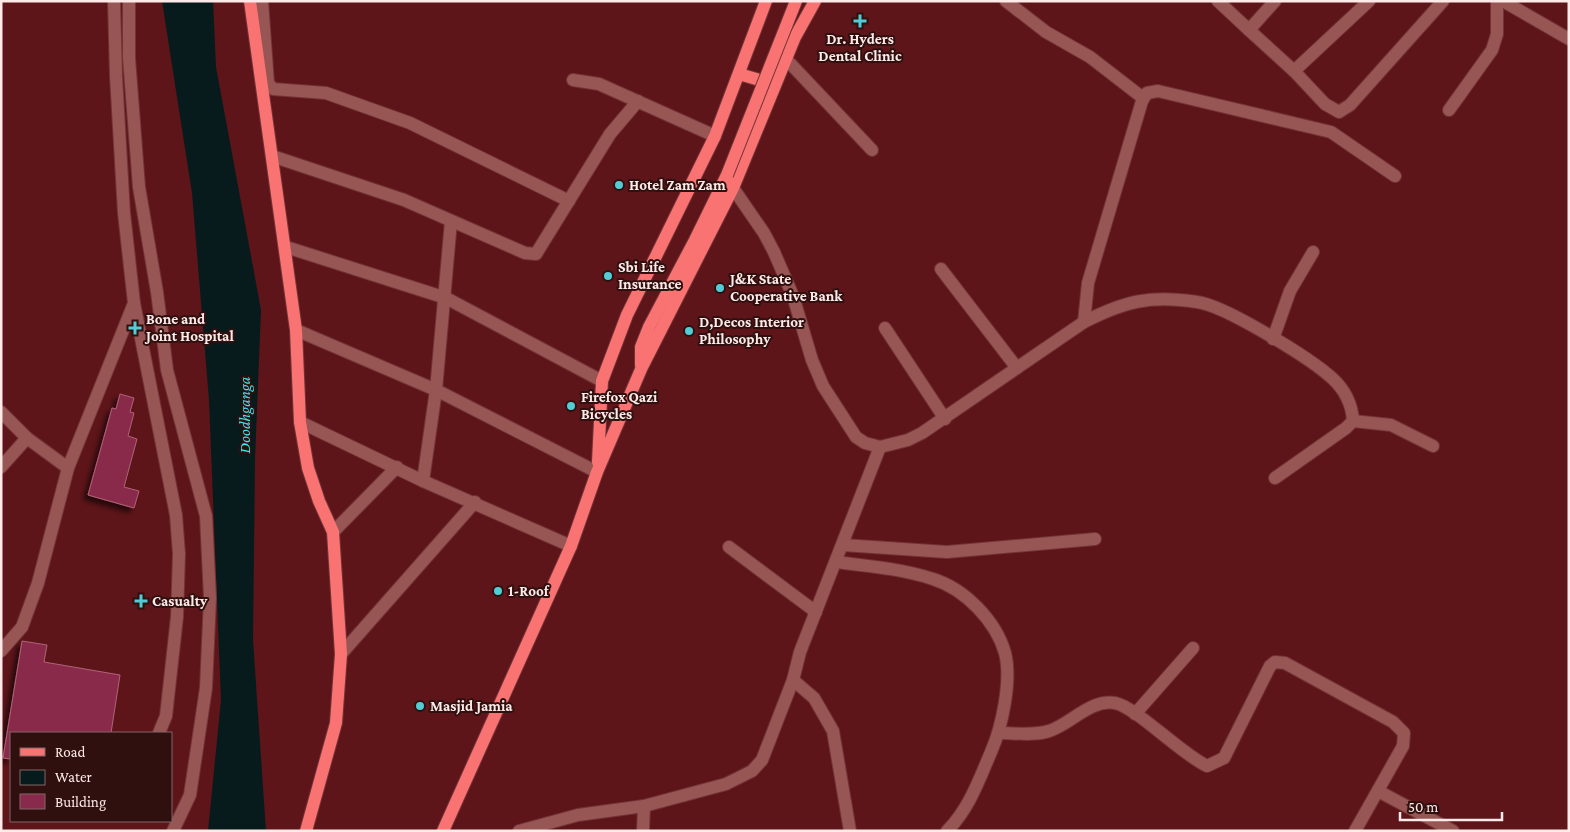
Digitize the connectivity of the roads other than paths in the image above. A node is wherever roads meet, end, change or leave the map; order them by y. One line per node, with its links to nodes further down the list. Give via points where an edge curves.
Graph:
1 (114, 1): 36 (street, via 125,219)
2 (129, 1): 77 (street, via 128,58 139,187 167,370 206,516 207,534 210,598 206,688 190,795)
3 (250, 1): 27 (main road)
4 (262, 1): 30 (street, via 268,83 273,89 326,93 410,123)
5 (766, 1): 19 (main road)
6 (796, 1): 41 (main road, bridge, via 726,175 640,347)
7 (815, 1): 17 (main road)
8 (1006, 1): 22 (street, via 1046,32 1090,57)
9 (1218, 1): 15 (street)
10 (1275, 1): 15 (street)
11 (1369, 1): 18 (street)
12 (1443, 1): 18 (street, via 1345,110 1339,112 1325,104)
13 (1497, 1): 24 (street, via 1492,50)
14 (1503, 1): 16 (street)
15 (1249, 30): 18 (street)
16 (1569, 39)
17 (786, 59): 21 (main road); 26 (street)
18 (1294, 71)
19 (739, 74): 21 (main road); 25 (main road)
20 (573, 80): 23 (street, via 599,84)
21 (775, 84): 29 (main road)
22 (1143, 98): 28 (street, via 1147,93 1158,91 1331,132); 37 (street, via 1088,283)
23 (638, 101): 25 (street); 30 (street, via 610,134)
24 (1448, 110)
25 (715, 136): 43 (main road, via 627,315)
26 (872, 150)
27 (272, 156): 31 (street, via 404,200); 32 (main road)
28 (1396, 176)
29 (733, 188): 41 (main road); 51 (street, via 764,233 786,277 823,386 856,437)
30 (569, 201): 31 (street, via 536,254 525,253)
31 (451, 221): 35 (street)
32 (286, 248): 35 (street); 39 (main road)
33 (1313, 252): 40 (street, via 1290,291)
34 (941, 269): 42 (street)
35 (446, 298): 43 (street); 44 (street)
36 (134, 303): 54 (street); 71 (street, via 176,514 179,554 177,617 166,716)
37 (1084, 322): 40 (street, via 1127,302 1199,302 1227,311); 42 (street)
38 (885, 328): 46 (street)
39 (296, 330): 44 (street); 48 (main road)
40 (1273, 339): 47 (street, via 1332,378 1347,398)
41 (642, 367): 55 (main road)
42 (1017, 368): 46 (street)
43 (602, 381): 55 (main road)
44 (436, 390): 55 (street); 57 (street)
45 (1, 412): 49 (street)
46 (945, 420): 51 (street, via 908,440)
47 (1353, 421): 50 (street, via 1391,425); 56 (street)
48 (300, 422): 53 (street); 59 (main road, via 308,468)
49 (28, 438): 52 (street); 54 (street)
50 (1433, 446)
51 (880, 447): 61 (street)
52 (1, 467)
53 (397, 467): 57 (street); 59 (street)
54 (68, 468): 67 (street, via 38,583 22,627)
55 (597, 472): 62 (main road)
56 (1276, 478)
57 (423, 481): 58 (street)
58 (475, 502): 62 (street); 68 (street)
59 (333, 532): 68 (main road)
60 (1095, 539): 61 (street, via 947,552)
61 (843, 545): 64 (street)
62 (571, 546): 75 (main road)
63 (730, 547): 65 (street)
64 (836, 562): 65 (street); 72 (street, via 934,579 974,603 999,638 1005,654 1006,680)
65 (816, 612): 69 (street)
66 (1193, 648): 70 (street)
67 (1, 651)
68 (341, 654): 78 (main road, via 336,723)
69 (793, 680): 74 (street, via 762,760 752,771 726,784); 80 (street, via 814,698 834,731)
70 (1135, 714): 72 (street, via 1115,703 1100,704 1048,732); 73 (street, via 1188,755 1207,766 1216,764 1224,758 1270,666 1276,662 1285,663 1400,727 1404,733 1403,746)
71 (159, 732)
72 (1000, 733): 81 (street, via 967,806)
73 (1378, 791): 82 (street); 83 (street)
74 (644, 806): 76 (street); 79 (street, via 578,815)
75 (444, 830)
76 (641, 830)
77 (173, 831)
78 (306, 831)
79 (519, 831)
80 (850, 831)
81 (947, 831)
82 (1355, 831)
83 (1453, 831)

